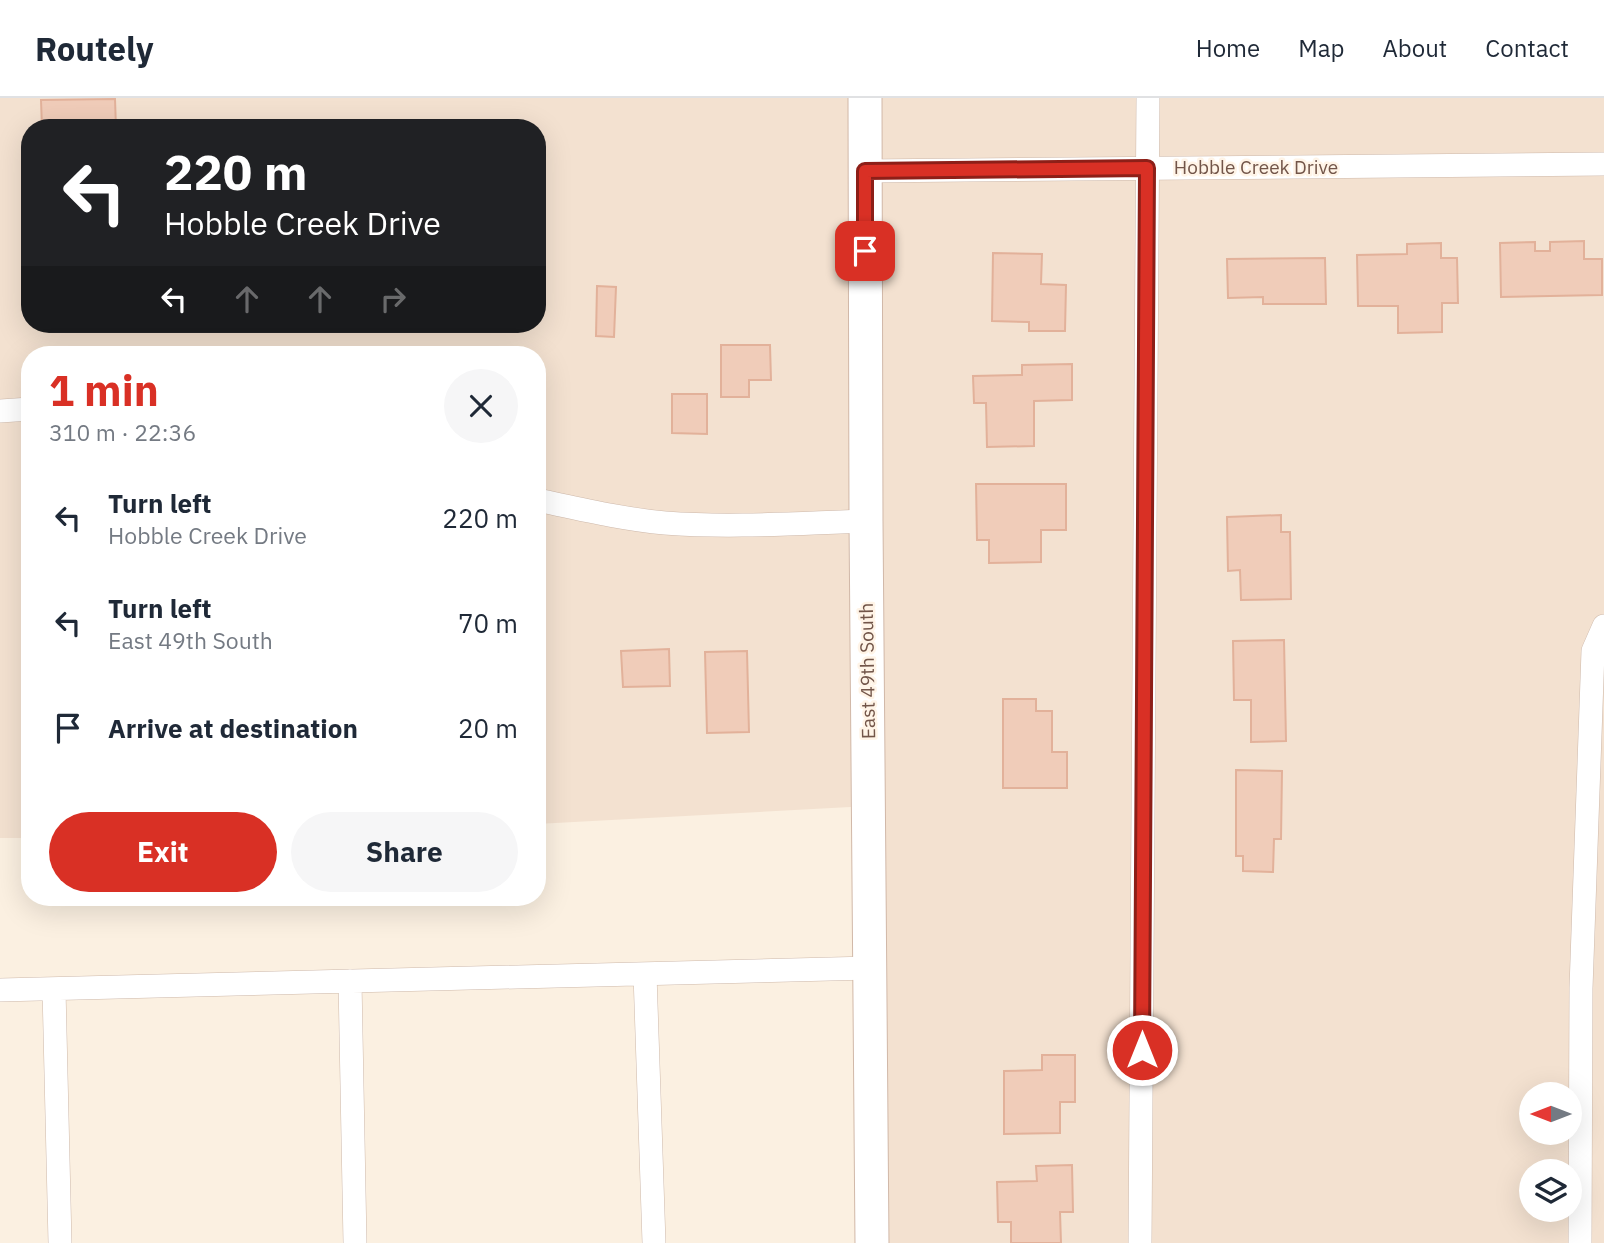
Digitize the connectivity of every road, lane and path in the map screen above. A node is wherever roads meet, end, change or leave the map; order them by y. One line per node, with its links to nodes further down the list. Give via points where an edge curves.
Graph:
1 (865, 98): 5 (street, East 49th South)
2 (1147, 98): 4 (street)
3 (1604, 164): 4 (street, Hobble Creek Drive)
4 (1147, 168): 5 (street, Hobble Creek Drive); 20 (street)
5 (865, 171): 9 (street, East 49th South)
6 (21, 410): 7 (street)
7 (0, 411)
8 (546, 502): 9 (street, via 665,523)
9 (866, 521): 11 (street, East 49th South)
10 (1604, 626): 21 (street, via 1593,651 1581,988)
11 (870, 968): 12 (street); 19 (street, East 49th South)
12 (645, 974): 13 (street); 18 (street)
13 (350, 982): 14 (street); 17 (street)
14 (54, 989): 15 (street); 16 (street)
15 (0, 990)
16 (60, 1243)
17 (355, 1243)
18 (653, 1243)
19 (872, 1243)
20 (1140, 1243)
21 (1580, 1243)

